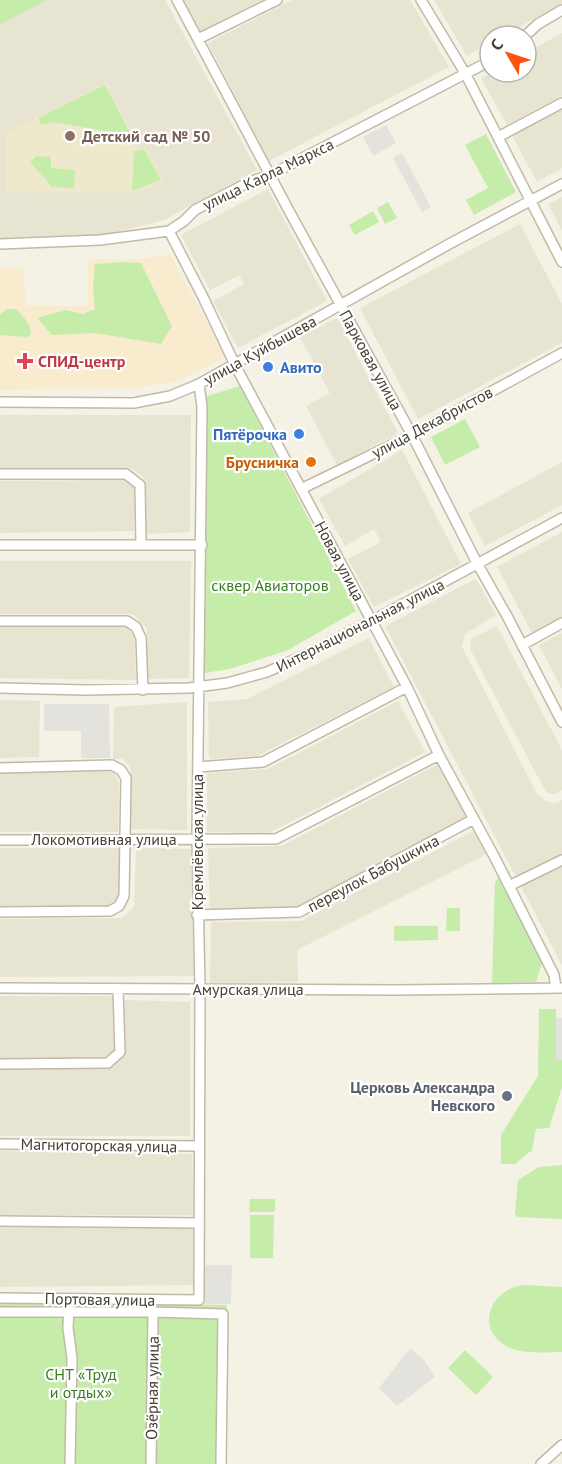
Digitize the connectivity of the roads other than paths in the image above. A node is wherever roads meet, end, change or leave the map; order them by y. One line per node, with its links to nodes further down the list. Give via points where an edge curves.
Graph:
1 (177, 0): 6 (street, Парковая улица)
2 (277, 0): 6 (street)
3 (421, 0): 8 (street)
4 (562, 10): 5 (street)
5 (538, 24)
6 (198, 39): 11 (street, Парковая улица)
7 (478, 67): 8 (street, улица Карла Маркса)
8 (465, 74): 10 (street); 11 (street, улица Карла Маркса)
9 (562, 103): 10 (street)
10 (498, 137): 13 (street)
11 (270, 175): 14 (street, улица Карла Маркса, via 195,210); 17 (street, Парковая улица)
12 (562, 184): 13 (street, улица Куйбышева)
13 (531, 201): 16 (street); 17 (street, улица Куйбышева)
14 (169, 231): 15 (street, via 100,240); 19 (street, Новая улица)
15 (0, 243)
16 (562, 262)
17 (340, 305): 19 (street, улица Куйбышева); 22 (street, Парковая улица)
18 (562, 353): 22 (street, улица Декабристов)
19 (235, 365): 20 (street, улица Куйбышева); 24 (street, Новая улица)
20 (199, 384): 21 (street, улица Куйбышева, via 170,396 134,403); 28 (street, Кремлёвская улица)
21 (0, 402)
22 (412, 435): 24 (street, улица Декабристов); 29 (street, Парковая улица)
23 (0, 474): 27 (street, via 126,474 140,484)
24 (301, 489): 30 (street, Новая улица)
25 (562, 518): 29 (street, Интернациональная улица)
26 (0, 545): 27 (street)
27 (141, 545): 28 (street)
28 (202, 545): 34 (street, Кремлёвская улица)
29 (478, 565): 30 (street, Интернациональная улица); 33 (street, Парковая улица)
30 (372, 620): 34 (street, Интернациональная улица, via 267,672); 35 (street, Новая улица)
31 (0, 621): 37 (street, via 127,621 136,627 141,638)
32 (562, 623): 33 (street)
33 (522, 645): 38 (street, Парковая улица)
34 (199, 687): 37 (street, Интернациональная улица); 40 (street, Кремлёвская улица)
35 (407, 687): 39 (street, Новая улица); 40 (street, via 263,762)
36 (0, 688): 37 (street, Интернациональная улица)
37 (143, 690)
38 (562, 722)
39 (439, 754): 42 (street, Новая улица); 44 (street, Локомотивная улица, via 276,839)
40 (198, 767): 44 (street, Кремлёвская улица)
41 (0, 768): 43 (street, via 112,765 121,770 126,778)
42 (474, 819): 47 (street, Новая улица); 49 (street, переулок Бабушкина, via 299,912)
43 (126, 839): 44 (street, Локомотивная улица); 45 (street, Локомотивная улица); 48 (street, via 124,896 119,906 110,910)
44 (196, 839): 49 (street, Кремлёвская улица)
45 (0, 840)
46 (562, 860): 47 (street)
47 (509, 886): 51 (street, Новая улица)
48 (0, 912)
49 (196, 915): 53 (street, Кремлёвская улица)
50 (0, 988): 52 (street, Амурская улица)
51 (559, 988): 53 (street, Амурская улица)
52 (118, 989): 53 (street, Амурская улица); 54 (street, via 120,1052 108,1063)
53 (200, 989): 56 (street, Кремлёвская улица)
54 (0, 1064)
55 (0, 1144): 56 (street, Магнитогорская улица)
56 (198, 1146): 58 (street, Кремлёвская улица)
57 (0, 1221): 58 (street)
58 (199, 1223): 61 (street, Кремлёвская улица)
59 (0, 1298): 60 (street, Портовая улица)
60 (69, 1299): 61 (street, Портовая улица); 63 (street)
61 (199, 1300)
62 (0, 1312): 63 (street)
63 (68, 1312): 64 (street); 66 (street, via 72,1358)
64 (153, 1312): 67 (street, Озёрная улица); 68 (street, via 224,1314)
65 (562, 1445): 69 (street)
66 (70, 1464)
67 (151, 1464)
68 (221, 1464)
69 (541, 1464)

